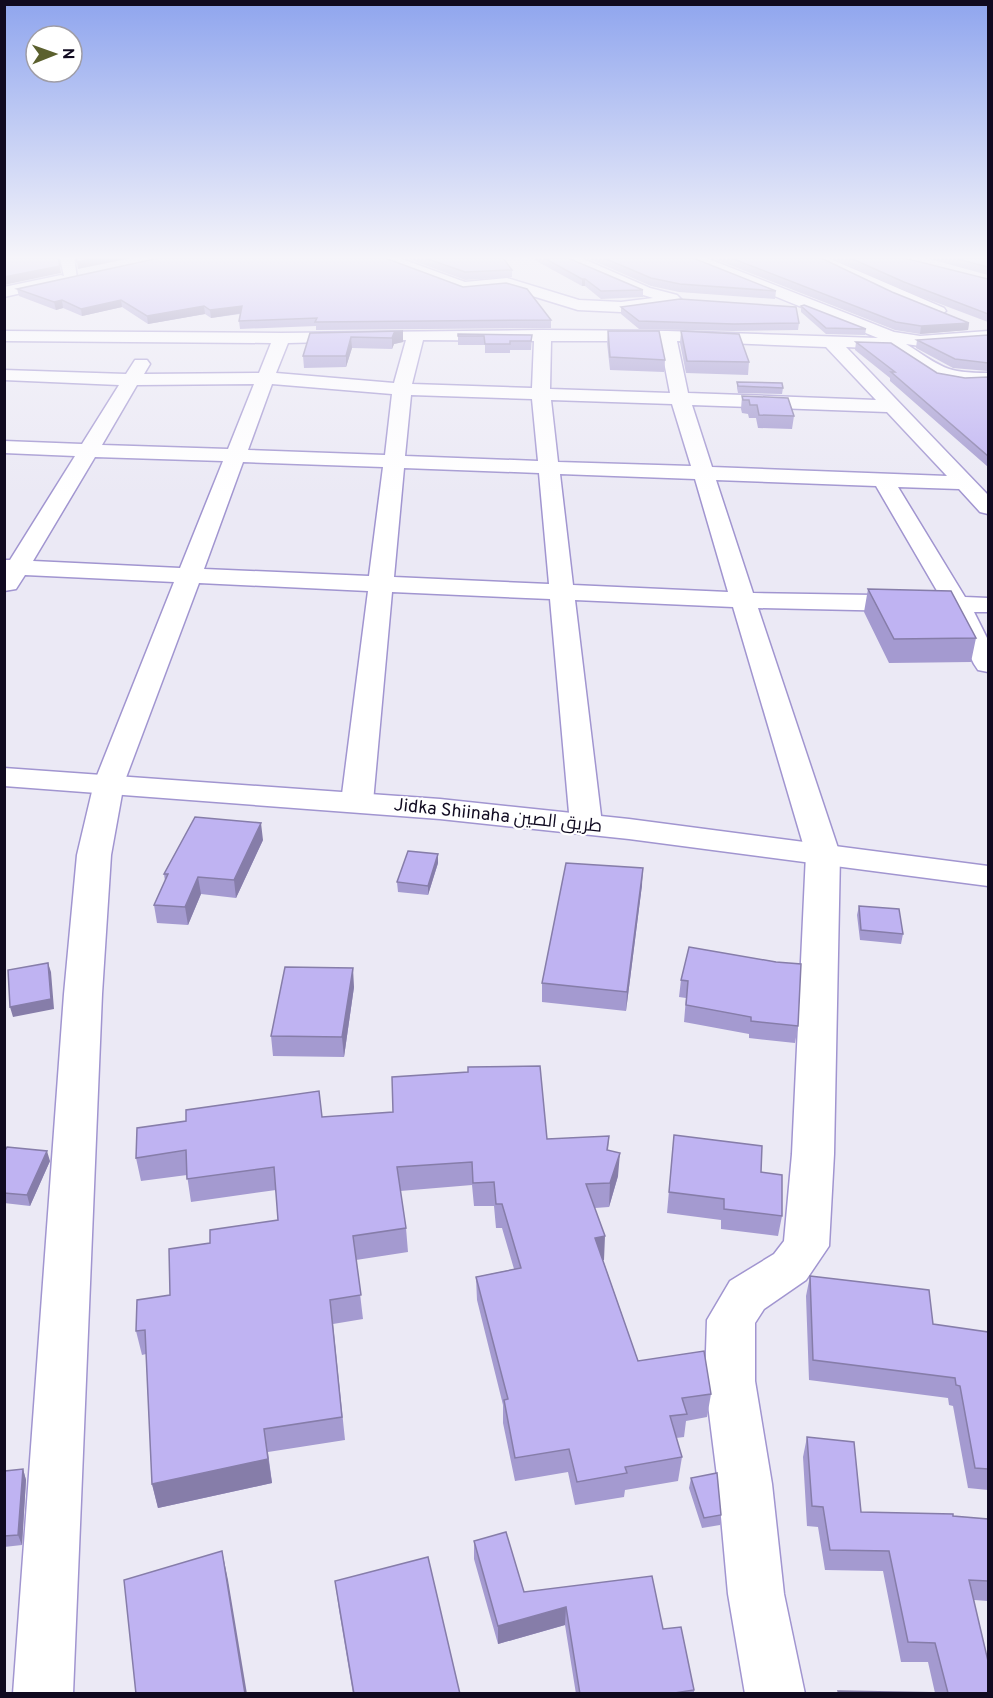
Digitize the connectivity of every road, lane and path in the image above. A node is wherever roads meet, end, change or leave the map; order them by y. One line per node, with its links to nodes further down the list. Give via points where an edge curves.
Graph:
1 (22, 337): 14 (street)
2 (158, 337): 19 (street)
3 (188, 337): 12 (street)
4 (315, 337): 12 (street)
5 (415, 337): 20 (street)
6 (543, 337): 21 (street)
7 (668, 337): 22 (street)
8 (697, 337): 13 (street)
9 (884, 337): 15 (street)
10 (892, 337): 11 (street)
11 (963, 337)
12 (281, 338): 17 (street)
13 (832, 343): 15 (street); 23 (street)
14 (8, 344)
15 (892, 344): 18 (street, via 942,375)
16 (4, 375): 19 (street)
17 (265, 378): 19 (street); 20 (street); 26 (street)
18 (988, 378)
19 (131, 380): 25 (street)
20 (402, 389): 21 (street); 27 (street)
21 (541, 394): 22 (street); 28 (street)
22 (680, 398): 23 (street); 29 (street)
23 (891, 406): 31 (street)
24 (4, 447): 25 (street)
25 (87, 450): 26 (street); 33 (street)
26 (234, 455): 27 (street); 34 (street)
27 (393, 461): 28 (street); 35 (street)
28 (548, 467): 29 (street); 36 (street)
29 (702, 473): 30 (street); 37 (street)
30 (883, 480): 31 (street); 38 (street)
31 (963, 483): 32 (street)
32 (988, 507)
33 (9, 574): 34 (street)
34 (190, 575): 35 (street); 42 (street)
35 (383, 584): 36 (street); 43 (street)
36 (564, 592): 37 (street); 44 (street)
37 (745, 600): 38 (street); 45 (street)
38 (956, 603): 39 (street); 40 (street)
39 (988, 605)
40 (988, 664)
41 (4, 777): 42 (street, Jidka Shiinaha طريق الصين)
42 (109, 783): 43 (street, Jidka Shiinaha طريق الصين); 47 (street, via 94,855 83,994)
43 (357, 802): 44 (street, Jidka Shiinaha طريق الصين)
44 (586, 824): 45 (street, Jidka Shiinaha طريق الصين)
45 (822, 854): 46 (street, Jidka Shiinaha طريق الصين); 48 (street, via 817,1056 806,1246 790,1267 747,1295 731,1320 730,1381 756,1594)
46 (988, 876)
47 (43, 1694)
48 (775, 1694)

